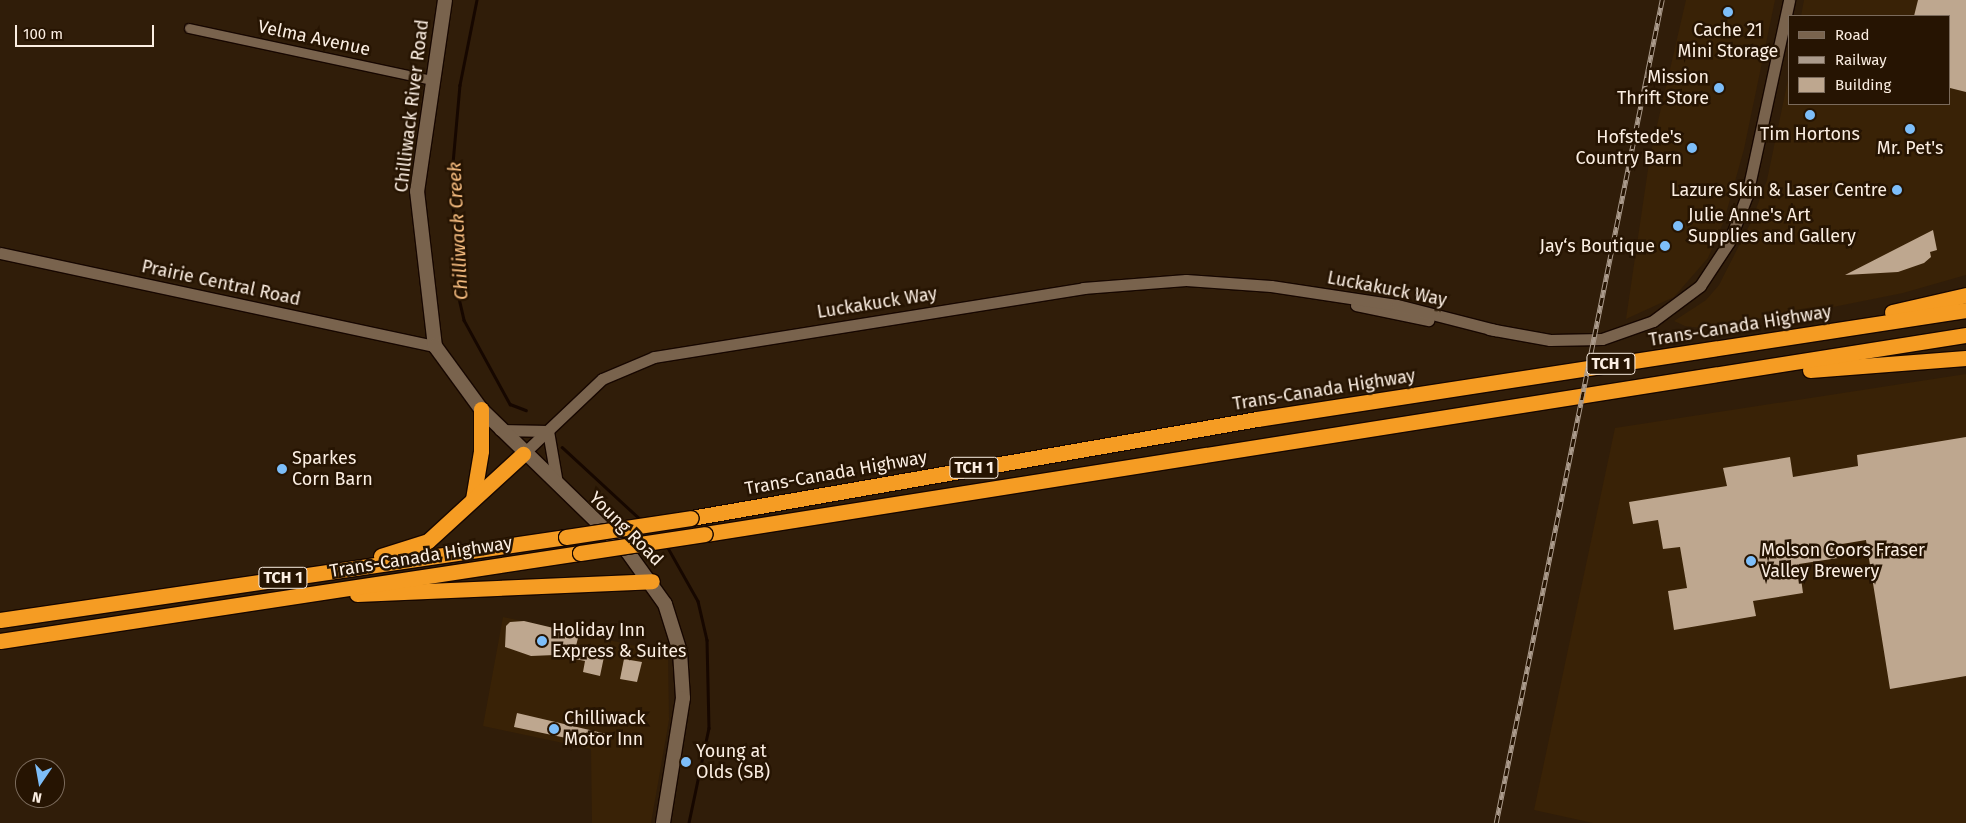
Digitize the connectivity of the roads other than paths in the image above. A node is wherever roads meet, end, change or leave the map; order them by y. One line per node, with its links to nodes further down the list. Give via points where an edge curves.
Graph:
1 (444, 0): 4 (main road, Chilliwack River Road)
2 (1789, 0): 15 (street, Luckakuck Way, via 1747,195 1729,242 1700,286 1653,322 1602,339 1550,340 1495,330 1397,305 1271,286 1186,280 1083,288 654,357 602,379)
3 (189, 28): 4 (street, Velma Avenue)
4 (432, 80): 9 (main road, Chilliwack River Road, via 418,191)
5 (0, 253): 9 (street, Prairie Central Road)
6 (1966, 295): 10 (highway)
7 (1966, 310): 10 (highway, Trans-Canada Highway / TCH 1)
8 (1966, 335): 12 (highway, TCH 1)
9 (435, 346): 13 (main road, Chilliwack River Road)
10 (1733, 346): 20 (highway, Trans-Canada Highway / TCH 1, bridge, via 1257,419 691,518)
11 (1966, 358): 12 (highway, via 1846,365)
12 (1607, 393): 21 (highway, Trans-Canada Highway / TCH 1, bridge)
13 (481, 409): 14 (main road, Chilliwack River Road); 18 (highway, via 481,451)
14 (500, 430): 15 (street); 16 (main road, Chilliwack River Road)
15 (548, 431): 16 (street, Luckakuck Way); 17 (street)
16 (523, 454): 17 (main road, Young Road); 18 (highway)
17 (558, 489): 19 (main road, Young Road, via 627,551)
18 (473, 499): 20 (highway, via 428,542 388,555)
19 (652, 582): 21 (highway, via 344,594); 24 (main road, Young Road, via 675,627 682,673 682,720)
20 (211, 588): 22 (highway, Trans-Canada Highway / TCH 1)
21 (214, 609): 23 (highway, Trans-Canada Highway / TCH 1)
22 (0, 620)
23 (0, 641)
24 (663, 823)

